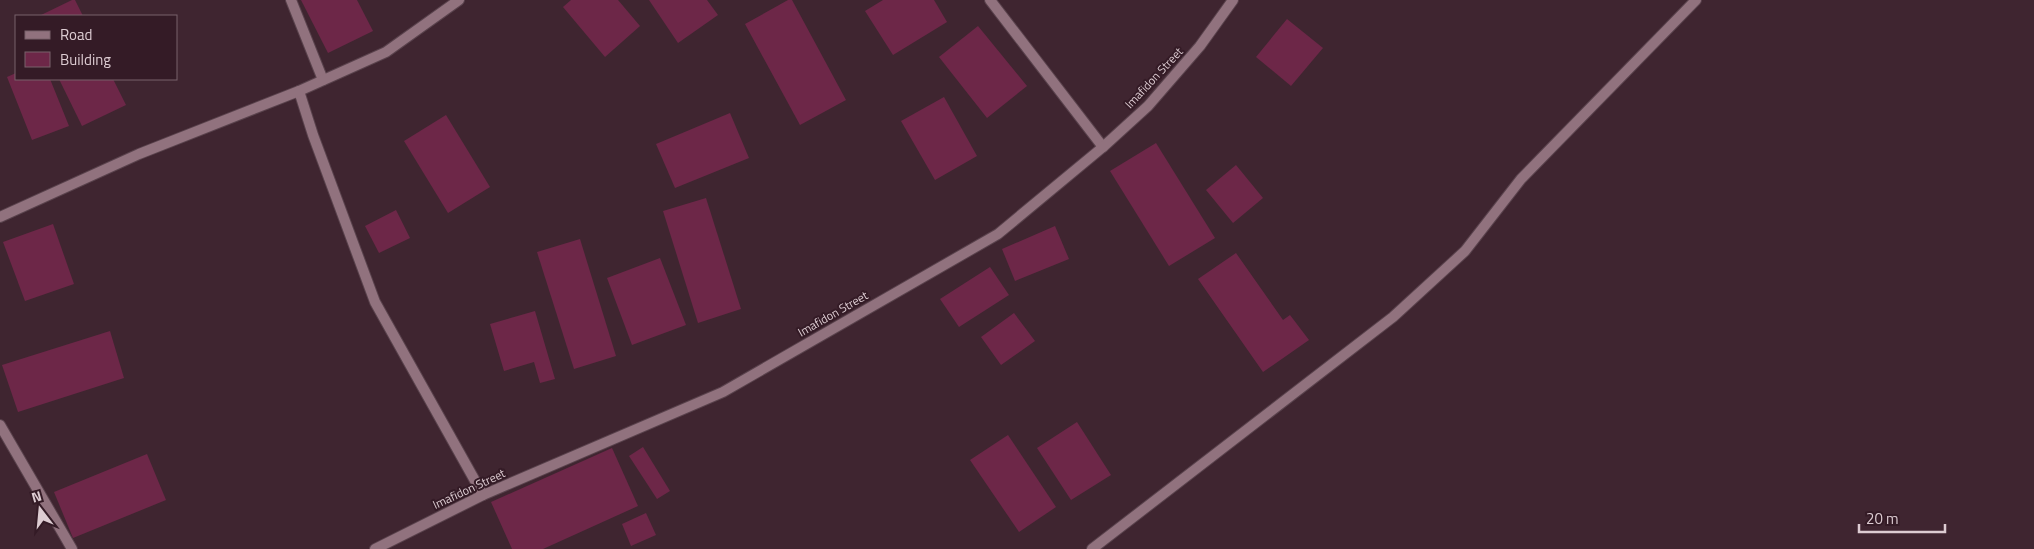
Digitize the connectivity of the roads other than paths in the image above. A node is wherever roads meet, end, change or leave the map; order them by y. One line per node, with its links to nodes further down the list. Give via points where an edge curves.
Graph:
1 (291, 0): 6 (street)
2 (459, 0): 6 (street, via 386,52)
3 (990, 0): 8 (street)
4 (1232, 0): 8 (street, Imafidon Street, via 1200,46 1148,106)
5 (1696, 0): 14 (street, via 1521,179 1465,251 1393,316)
6 (323, 80): 7 (street)
7 (299, 91): 9 (street, via 139,154); 11 (street, via 375,302)
8 (1102, 147): 11 (street, Imafidon Street, via 998,234 723,392)
9 (0, 217)
10 (0, 425): 12 (street)
11 (483, 495): 13 (street, Imafidon Street)
12 (72, 549)
13 (375, 549)
14 (1092, 549)

